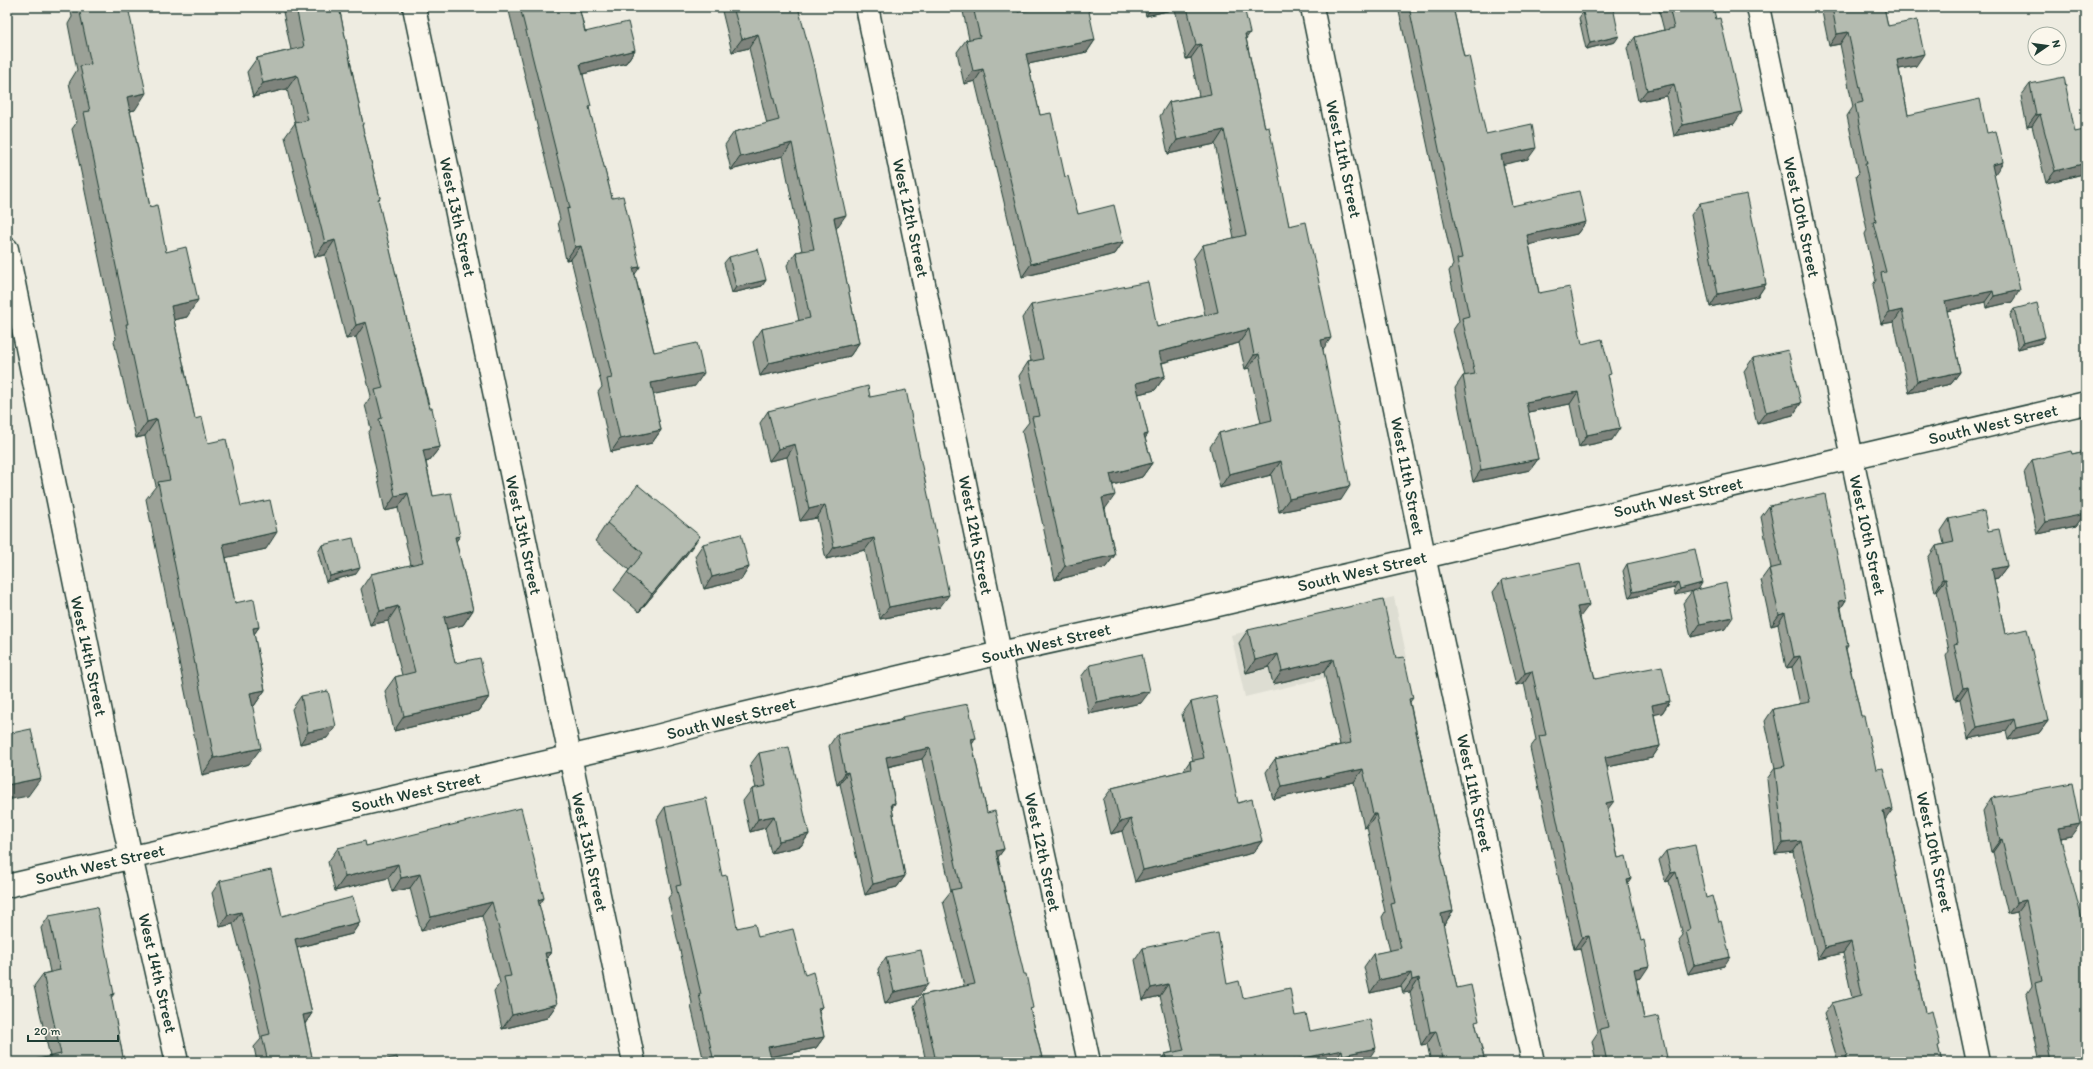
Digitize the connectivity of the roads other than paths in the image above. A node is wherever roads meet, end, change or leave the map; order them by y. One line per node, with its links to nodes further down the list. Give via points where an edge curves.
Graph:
1 (414, 7): 10 (street, West 13th Street)
2 (867, 7): 9 (street, West 12th Street)
3 (1312, 7): 8 (street, West 11th Street)
4 (1758, 7): 7 (street, West 10th Street)
5 (7, 249): 11 (street, West 14th Street)
6 (2086, 403): 7 (street, South West Street)
7 (1852, 457): 8 (street, South West Street); 17 (street, West 10th Street)
8 (1424, 556): 9 (street, South West Street); 16 (street, West 11th Street)
9 (1000, 653): 10 (street, South West Street); 15 (street, West 12th Street)
10 (570, 756): 11 (street, South West Street); 14 (street, West 13th Street)
11 (132, 856): 12 (street, South West Street); 13 (street, West 14th Street)
12 (7, 886)
13 (177, 1062)
14 (634, 1062)
15 (1089, 1062)
16 (1533, 1062)
17 (1978, 1062)

